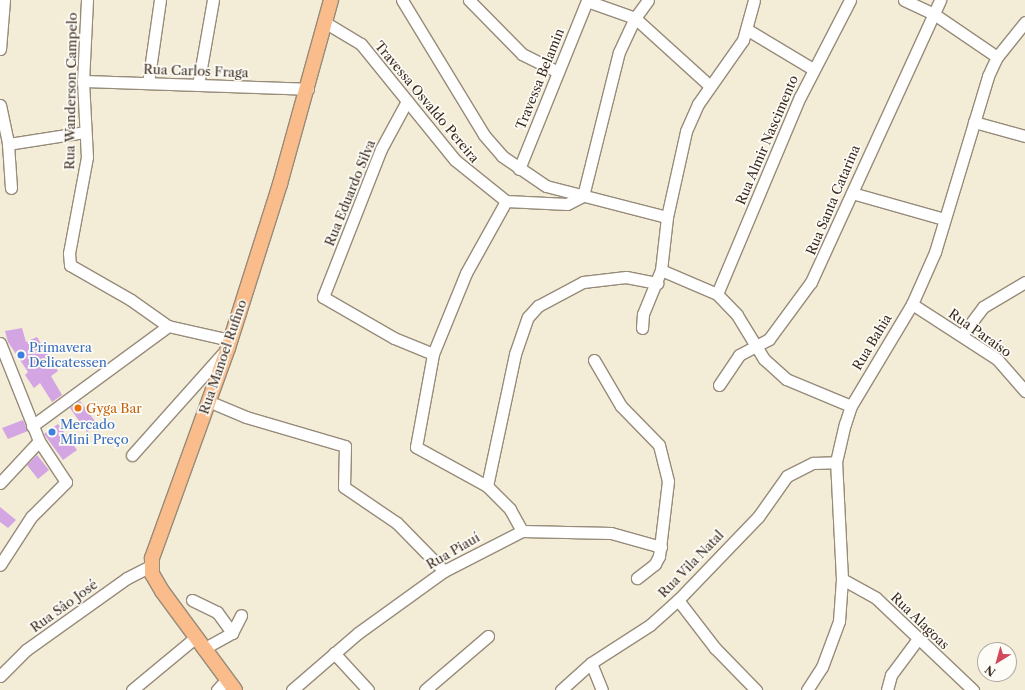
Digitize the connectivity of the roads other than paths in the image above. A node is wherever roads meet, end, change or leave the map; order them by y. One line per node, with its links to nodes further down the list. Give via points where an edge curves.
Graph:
1 (4, 0): 19 (street)
2 (87, 0): 23 (street, Rua Wanderson Campelo)
3 (160, 0): 24 (street)
4 (213, 0): 25 (street)
5 (331, 0): 17 (main road, Rua Manoel Rufino)
6 (402, 0): 34 (street, via 484,135)
7 (469, 0): 22 (street, via 522,54)
8 (648, 0): 15 (street)
9 (754, 0): 18 (street)
10 (850, 0): 21 (street, Rua Almir Nascimento)
11 (904, 0): 14 (street)
12 (940, 0): 14 (street, Rua Santa Catarina)
13 (590, 1): 15 (street); 22 (street, Travessa Belamin, via 585,4)
14 (934, 14): 20 (street); 36 (street, Rua Santa Catarina)
15 (635, 18): 26 (street); 37 (street, via 619,52)
16 (1025, 22): 20 (street, Rua Bahia)
17 (326, 23): 27 (main road, Rua Manoel Rufino); 28 (street, Travessa Osvaldo Pereira, via 361,44)
18 (748, 30): 21 (street); 26 (street)
19 (0, 49)
20 (997, 57): 30 (street, Rua Bahia)
21 (813, 69): 44 (street, Rua Almir Nascimento)
22 (558, 72): 34 (street, Travessa Belamin)
23 (83, 81): 24 (street, Rua Carlos Fraga); 31 (street, Rua Wanderson Campelo)
24 (148, 82): 25 (street, Rua Carlos Fraga)
25 (198, 85): 27 (street, Rua Carlos Fraga)
26 (710, 86): 39 (street, via 686,131)
27 (308, 89): 50 (main road, Rua Manoel Rufino)
28 (407, 101): 38 (street, Travessa Osvaldo Pereira, via 455,160); 52 (street, Rua Eduardo Silva, via 381,149 323,297 394,338)
29 (0, 105): 33 (street)
30 (974, 122): 32 (street); 40 (street, Rua Bahia)
31 (85, 132): 33 (street); 46 (street, Rua Wanderson Campelo, via 87,157 69,252 70,265 79,273 131,300)
32 (1025, 136)
33 (8, 144): 35 (street)
34 (518, 169): 37 (street, via 546,186)
35 (11, 188)
36 (852, 193): 40 (street); 51 (street, Rua Santa Catarina, via 811,282 769,339)
37 (583, 196): 38 (street, via 567,204); 39 (street)
38 (506, 201): 52 (street, via 466,274)
39 (667, 217): 41 (street)
40 (944, 219): 45 (street, Rua Bahia, via 935,252)
41 (661, 270): 43 (street); 44 (street)
42 (1025, 282): 48 (street, via 983,307)
43 (657, 283): 47 (street, via 643,314); 63 (street, via 626,277 583,282 538,306 528,317 516,354)
44 (717, 294): 51 (street, via 737,315)
45 (912, 304): 48 (street, Rua Paraíso); 57 (street, Rua Bahia)
46 (168, 326): 50 (street); 58 (street)
47 (642, 328)
48 (962, 335): 55 (street, Rua Paraíso, via 997,360)
49 (0, 343): 58 (street)
50 (229, 344): 56 (main road, Rua Manoel Rufino); 60 (street)
51 (754, 346): 54 (street, Rua Santa Catarina, via 739,355); 57 (street, via 786,379)
52 (433, 354): 63 (street, via 416,448)
53 (594, 360): 65 (street, via 621,406 659,445 668,481)
54 (720, 385)
55 (1025, 391)
56 (208, 401): 67 (main road, Rua Manoel Rufino); 68 (street, via 347,448 344,487 397,523)
57 (851, 406): 61 (street, Rua Bahia)
58 (32, 426): 59 (street)
59 (39, 441): 62 (street); 66 (street, via 66,482 23,528)
60 (132, 456)
61 (836, 462): 70 (street, Rua Bahia); 72 (street, Rua Vila Natal, via 813,463 788,476 758,517)
62 (0, 483)
63 (486, 486): 64 (street, via 506,503)
64 (522, 531): 65 (street, Rua Piauí, via 611,533); 68 (street, Rua Piauí)
65 (662, 547): 69 (street, via 655,564)
66 (0, 565)
67 (151, 566): 77 (main road, via 162,591); 80 (street, Rua Sâo José, via 127,578 26,650)
68 (444, 571): 78 (street, Rua Piauí)
69 (637, 578)
70 (842, 579): 76 (street, Rua Alagoas, via 876,598); 89 (street, Rua Bahia, via 839,621 831,645)
71 (192, 600): 74 (street, via 217,612)
72 (678, 600): 79 (street, Rua Vila Natal, via 650,626); 88 (street, via 715,648)
73 (241, 615): 74 (street)
74 (232, 634): 77 (street)
75 (488, 636): 85 (street)
76 (917, 640): 90 (street, via 891,675); 91 (street, Rua Alagoas)
77 (199, 643): 81 (main road); 82 (street)
78 (334, 652): 83 (street, Rua Piauí); 84 (street)
79 (591, 663): 86 (street, Rua Vila Natal); 87 (street)
80 (0, 676)
81 (226, 687)
82 (132, 690)
83 (292, 690)
84 (368, 690)
85 (425, 690)
86 (561, 690)
87 (602, 690)
88 (756, 690)
89 (807, 690)
90 (887, 690)
91 (973, 690)

